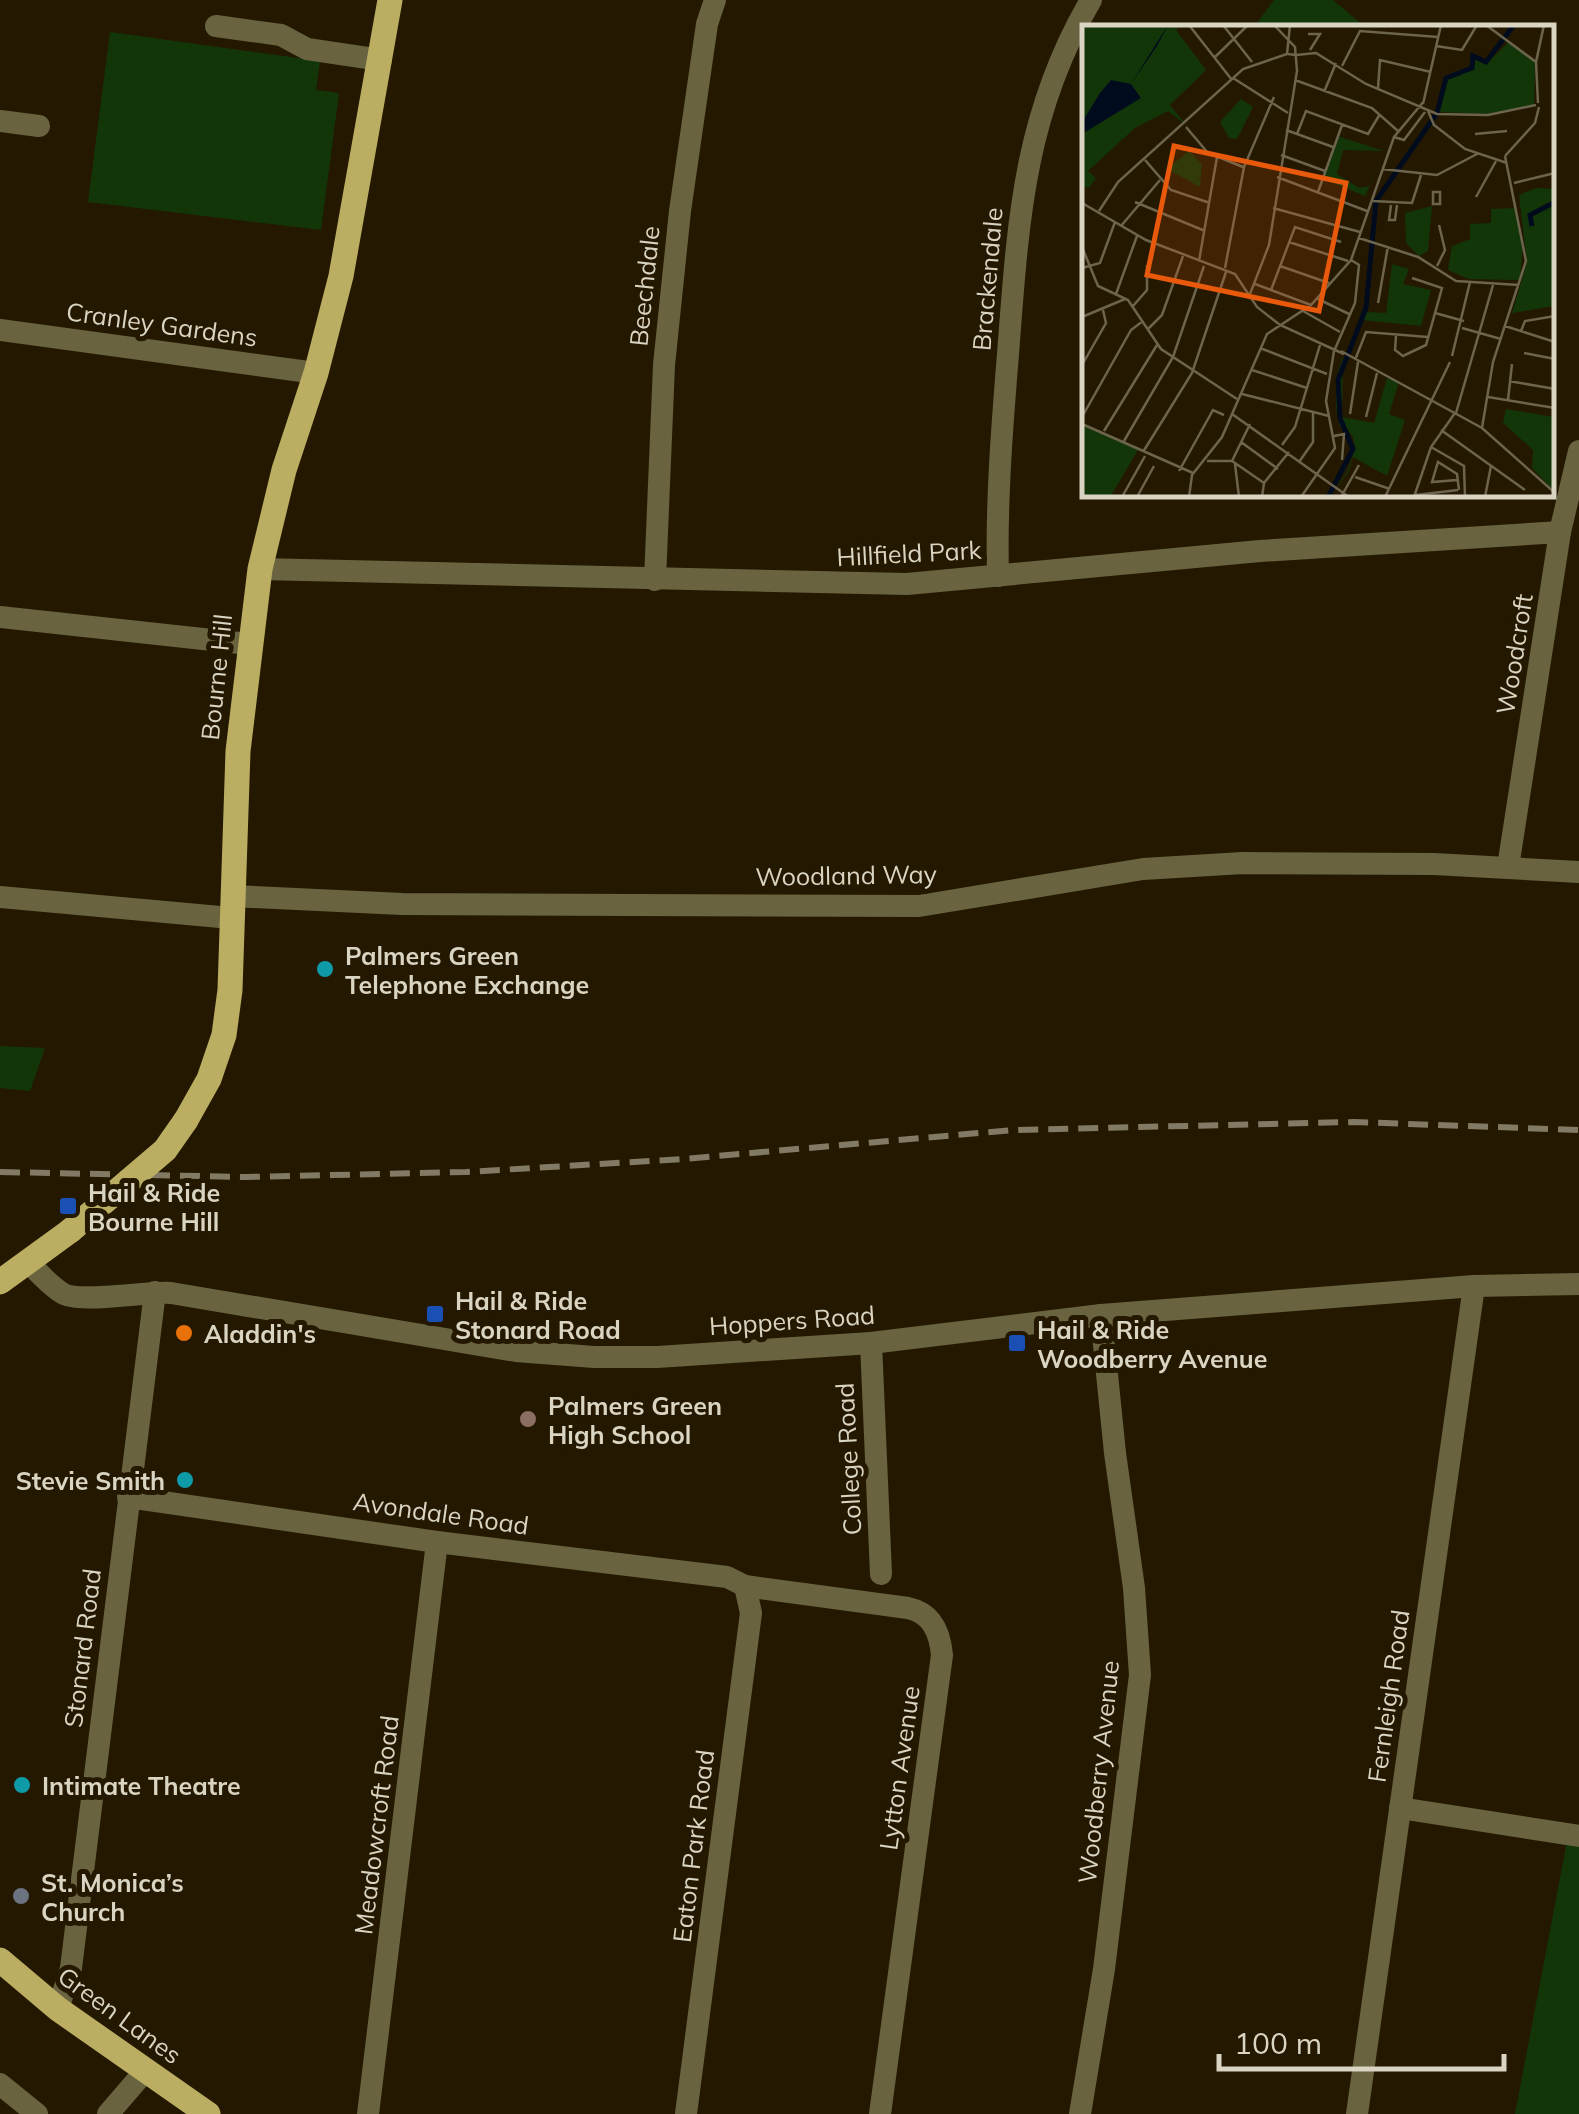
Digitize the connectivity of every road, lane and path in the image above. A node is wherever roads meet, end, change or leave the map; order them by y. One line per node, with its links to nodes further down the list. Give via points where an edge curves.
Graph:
1 (390, 0): 5 (main road, Bourne Hill)
2 (715, 0): 14 (street, Beechdale, via 680,211 664,365)
3 (1092, 0): 13 (street, Brackendale, via 1059,64 1023,185 1004,396)
4 (216, 26): 5 (street)
5 (380, 60): 9 (main road, Bourne Hill, via 342,276)
6 (0, 121): 7 (street)
7 (39, 126)
8 (0, 330): 9 (street, Cranley Gardens)
9 (316, 374): 12 (main road, Bourne Hill)
10 (1579, 450): 11 (street, Woodcroft)
11 (1560, 532): 13 (street, Hillfield Park); 17 (street, Woodcroft)
12 (260, 569): 14 (street, Hillfield Park); 16 (main road, Bourne Hill)
13 (998, 576): 14 (street, Hillfield Park, via 857,585)
14 (655, 580)
15 (0, 618): 16 (street)
16 (249, 644): 20 (main road, Bourne Hill)
17 (1508, 867): 18 (street, Woodland Way); 20 (street, Woodland Way, via 1163,868 919,906)
18 (1579, 872)
19 (0, 897): 20 (street, Woodland Way)
20 (232, 907): 21 (main road, Bourne Hill, bridge, via 224,1035 186,1120 165,1150)
21 (26, 1261): 22 (main road, Bourne Hill); 25 (street, Hoppers Road, via 75,1299)
22 (0, 1282)
23 (1579, 1284): 24 (street, Hoppers Road)
24 (1474, 1286): 26 (street, Hoppers Road); 32 (street, Fernleigh Road)
25 (155, 1292): 27 (street, Hoppers Road, via 594,1357); 28 (street, Stonard Road)
26 (1102, 1314): 27 (street, Hoppers Road); 44 (street, Woodberry Avenue, via 1140,1675)
27 (871, 1342): 30 (street, College Road)
28 (129, 1486): 29 (street, Avondale Road); 35 (street, Stonard Road, via 71,1968)
29 (437, 1542): 31 (street, Avondale Road, via 728,1577); 41 (street, Meadowcroft Road)
30 (881, 1574)
31 (745, 1586): 42 (street, Eaton Park Road, via 751,1613); 43 (street, Lytton Avenue, via 918,1610 940,1641)
32 (1400, 1808): 33 (street); 45 (street, Fernleigh Road)
33 (1579, 1836)
34 (0, 1960): 35 (main road, Green Lanes)
35 (58, 2009): 36 (main road, Green Lanes)
36 (145, 2071): 39 (street); 40 (main road, Green Lanes)
37 (0, 2084): 38 (street)
38 (37, 2114)
39 (108, 2114)
40 (208, 2114)
41 (368, 2114)
42 (686, 2114)
43 (880, 2114)
44 (1080, 2114)
45 (1357, 2114)

